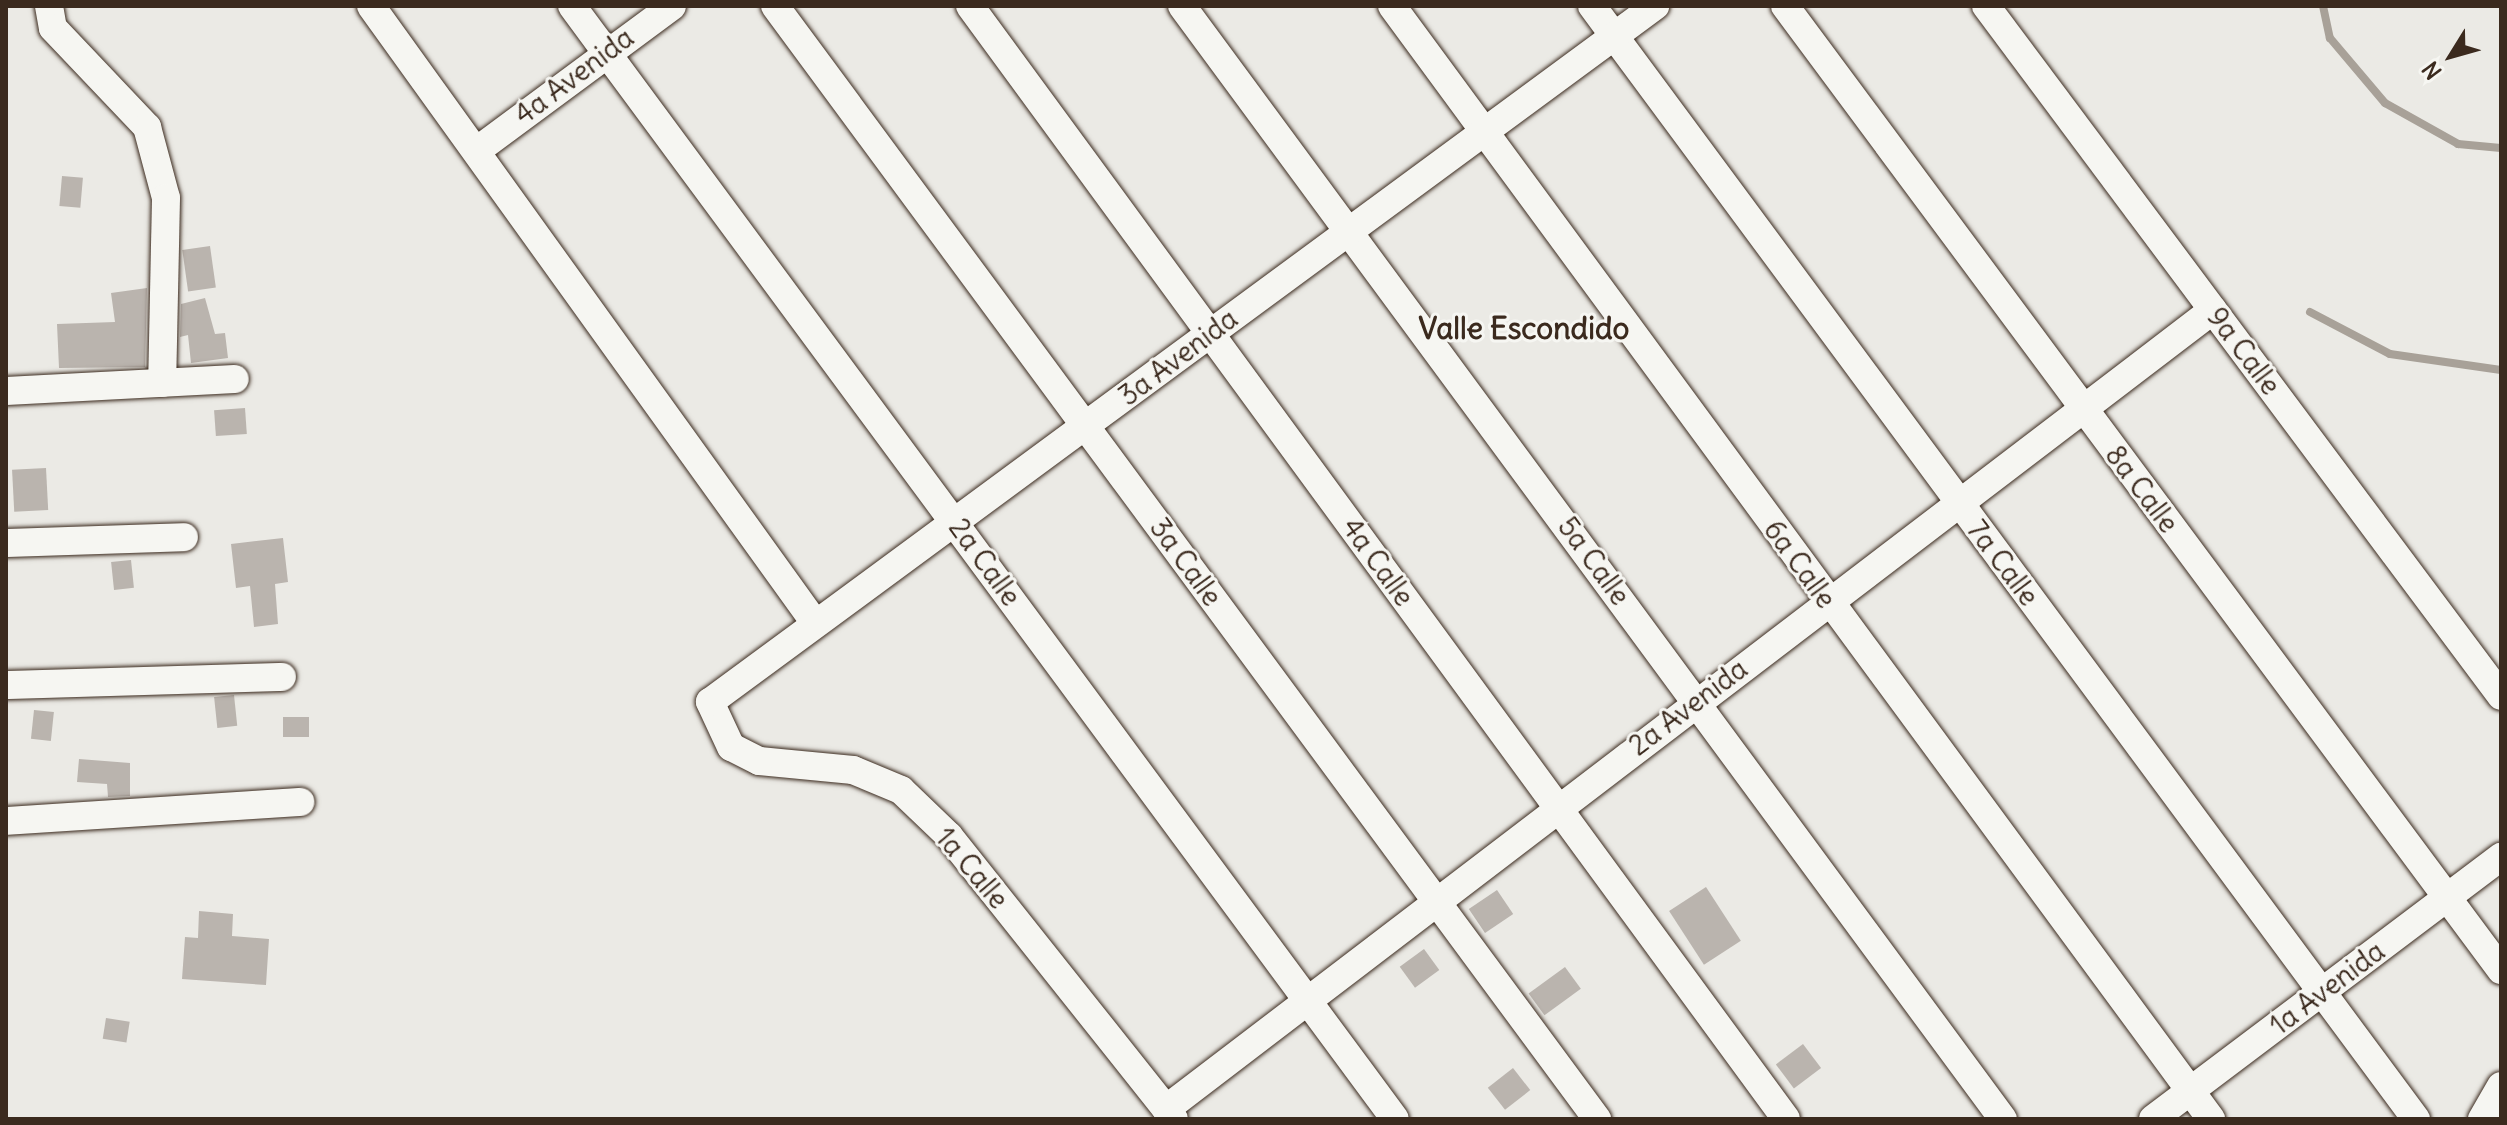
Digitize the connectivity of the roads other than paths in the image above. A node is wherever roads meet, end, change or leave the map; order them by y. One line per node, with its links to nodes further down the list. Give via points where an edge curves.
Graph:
1 (49, 6): 21 (street, via 53,28 147,127 166,198)
2 (371, 6): 16 (street)
3 (572, 6): 14 (street, 2a Calle)
4 (672, 6): 14 (street, 4a Avenida)
5 (775, 6): 24 (street, 3a Calle)
6 (970, 6): 19 (street, 4a Calle)
7 (1182, 6): 17 (street, 5a Calle)
8 (1392, 6): 15 (street, 6a Calle)
9 (1592, 6): 13 (street, 7a Calle)
10 (1655, 6): 13 (street, 3a Avenida)
11 (1785, 6): 23 (street, 8a Calle)
12 (1986, 6): 18 (street, 9a Calle)
13 (1614, 36): 15 (street, 3a Avenida); 25 (street, 7a Calle)
14 (605, 50): 16 (street, 4a Avenida); 26 (street, 2a Calle)
15 (1484, 132): 17 (street, 3a Avenida); 29 (street, 6a Calle)
16 (479, 149): 30 (street)
17 (1351, 230): 19 (street, 3a Avenida); 34 (street, 5a Calle)
18 (2213, 310): 23 (street, 2a Avenida); 33 (street, 9a Calle)
19 (1210, 333): 24 (street, 3a Avenida); 37 (street, 4a Calle)
20 (235, 379): 21 (street)
21 (162, 383): 22 (street)
22 (6, 391)
23 (2083, 409): 25 (street, 2a Avenida); 40 (street, 8a Calle)
24 (1085, 426): 26 (street, 3a Avenida); 41 (street, 3a Calle)
25 (1959, 503): 29 (street, 2a Avenida); 43 (street, 7a Calle)
26 (955, 521): 30 (street, 3a Avenida); 44 (street, 2a Calle)
27 (184, 537): 28 (street)
28 (6, 543)
29 (1827, 601): 34 (street, 2a Avenida); 46 (street, 6a Calle)
30 (815, 623): 35 (street, 3a Avenida, via 717,692)
31 (282, 677): 32 (street)
32 (6, 685)
33 (2501, 696)
34 (1697, 700): 37 (street, 2a Avenida); 51 (street, 5a Calle)
35 (711, 714): 47 (street, 1a Calle, via 731,747 759,761 853,770 901,790 949,836)
36 (300, 802): 38 (street)
37 (1556, 805): 41 (street, 2a Avenida); 50 (street, 4a Calle)
38 (6, 821)
39 (2501, 857): 40 (street, 1a Avenida)
40 (2446, 898): 42 (street, 8a Calle); 43 (street, 1a Avenida)
41 (1435, 899): 44 (street, 2a Avenida); 49 (street, 3a Calle)
42 (2501, 970)
43 (2321, 993): 46 (street, 1a Avenida); 54 (street, 7a Calle)
44 (1305, 997): 47 (street, 2a Avenida); 48 (street, 2a Calle)
45 (2501, 1086): 55 (street)
46 (2191, 1091): 52 (street, 1a Avenida); 53 (street, 6a Calle)
47 (1170, 1114)
48 (1395, 1119)
49 (1597, 1119)
50 (1786, 1119)
51 (2003, 1119)
52 (2153, 1119)
53 (2211, 1119)
54 (2416, 1119)
55 (2482, 1119)

